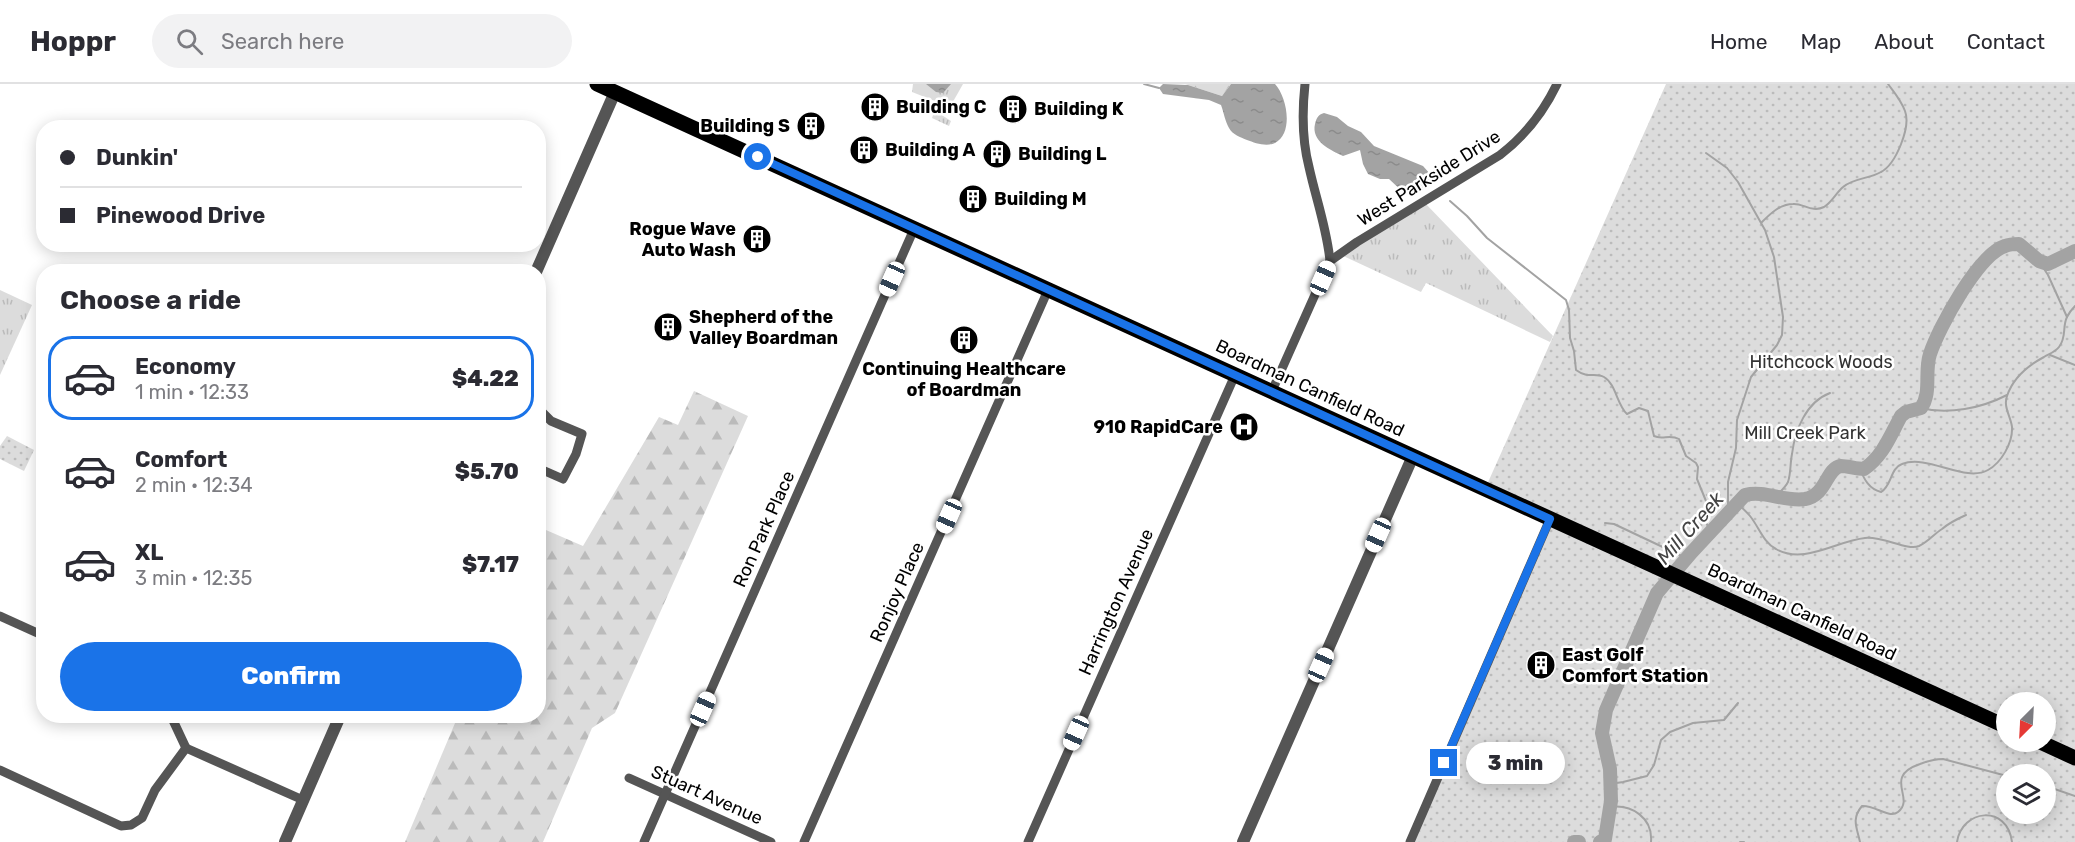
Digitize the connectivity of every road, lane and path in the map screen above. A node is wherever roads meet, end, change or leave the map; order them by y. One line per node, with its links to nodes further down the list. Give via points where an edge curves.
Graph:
1 (597, 84): 4 (main road, Boardman Canfield Road)
2 (1305, 84): 7 (street, via 1306,151)
3 (1557, 84): 7 (street, West Parkside Drive, via 1531,127 1500,155)
4 (617, 88): 5 (main road, Boardman Canfield Road); 6 (street)
5 (914, 229): 8 (main road, Boardman Canfield Road); 25 (street, Ron Park Place)
6 (546, 249)
7 (1330, 261): 10 (street)
8 (1048, 290): 9 (main road, Boardman Canfield Road); 30 (street, Ronjoy Place)
9 (1235, 375): 10 (main road, Boardman Canfield Road); 31 (street, Harrington Avenue)
10 (1272, 391): 12 (main road, Boardman Canfield Road)
11 (546, 416): 13 (street, via 582,434 563,479)
12 (1413, 456): 14 (main road, Boardman Canfield Road); 32 (street)
13 (546, 472)
14 (1550, 519): 17 (main road, Boardman Canfield Road); 33 (street)
15 (0, 616): 16 (street)
16 (36, 632)
17 (1996, 722)
18 (174, 723): 20 (street)
19 (337, 723): 26 (street)
20 (186, 748): 23 (street, via 155,790 142,818 131,825 121,826); 26 (street)
21 (2056, 749): 22 (main road)
22 (2075, 758)
23 (0, 770)
24 (629, 778): 25 (street, Stuart Avenue)
25 (665, 794): 28 (street, Ron Park Place); 29 (street, Stuart Avenue)
26 (303, 800): 27 (street)
27 (285, 842)
28 (644, 842)
29 (771, 842)
30 (804, 842)
31 (1028, 842)
32 (1243, 842)
33 (1410, 842)

